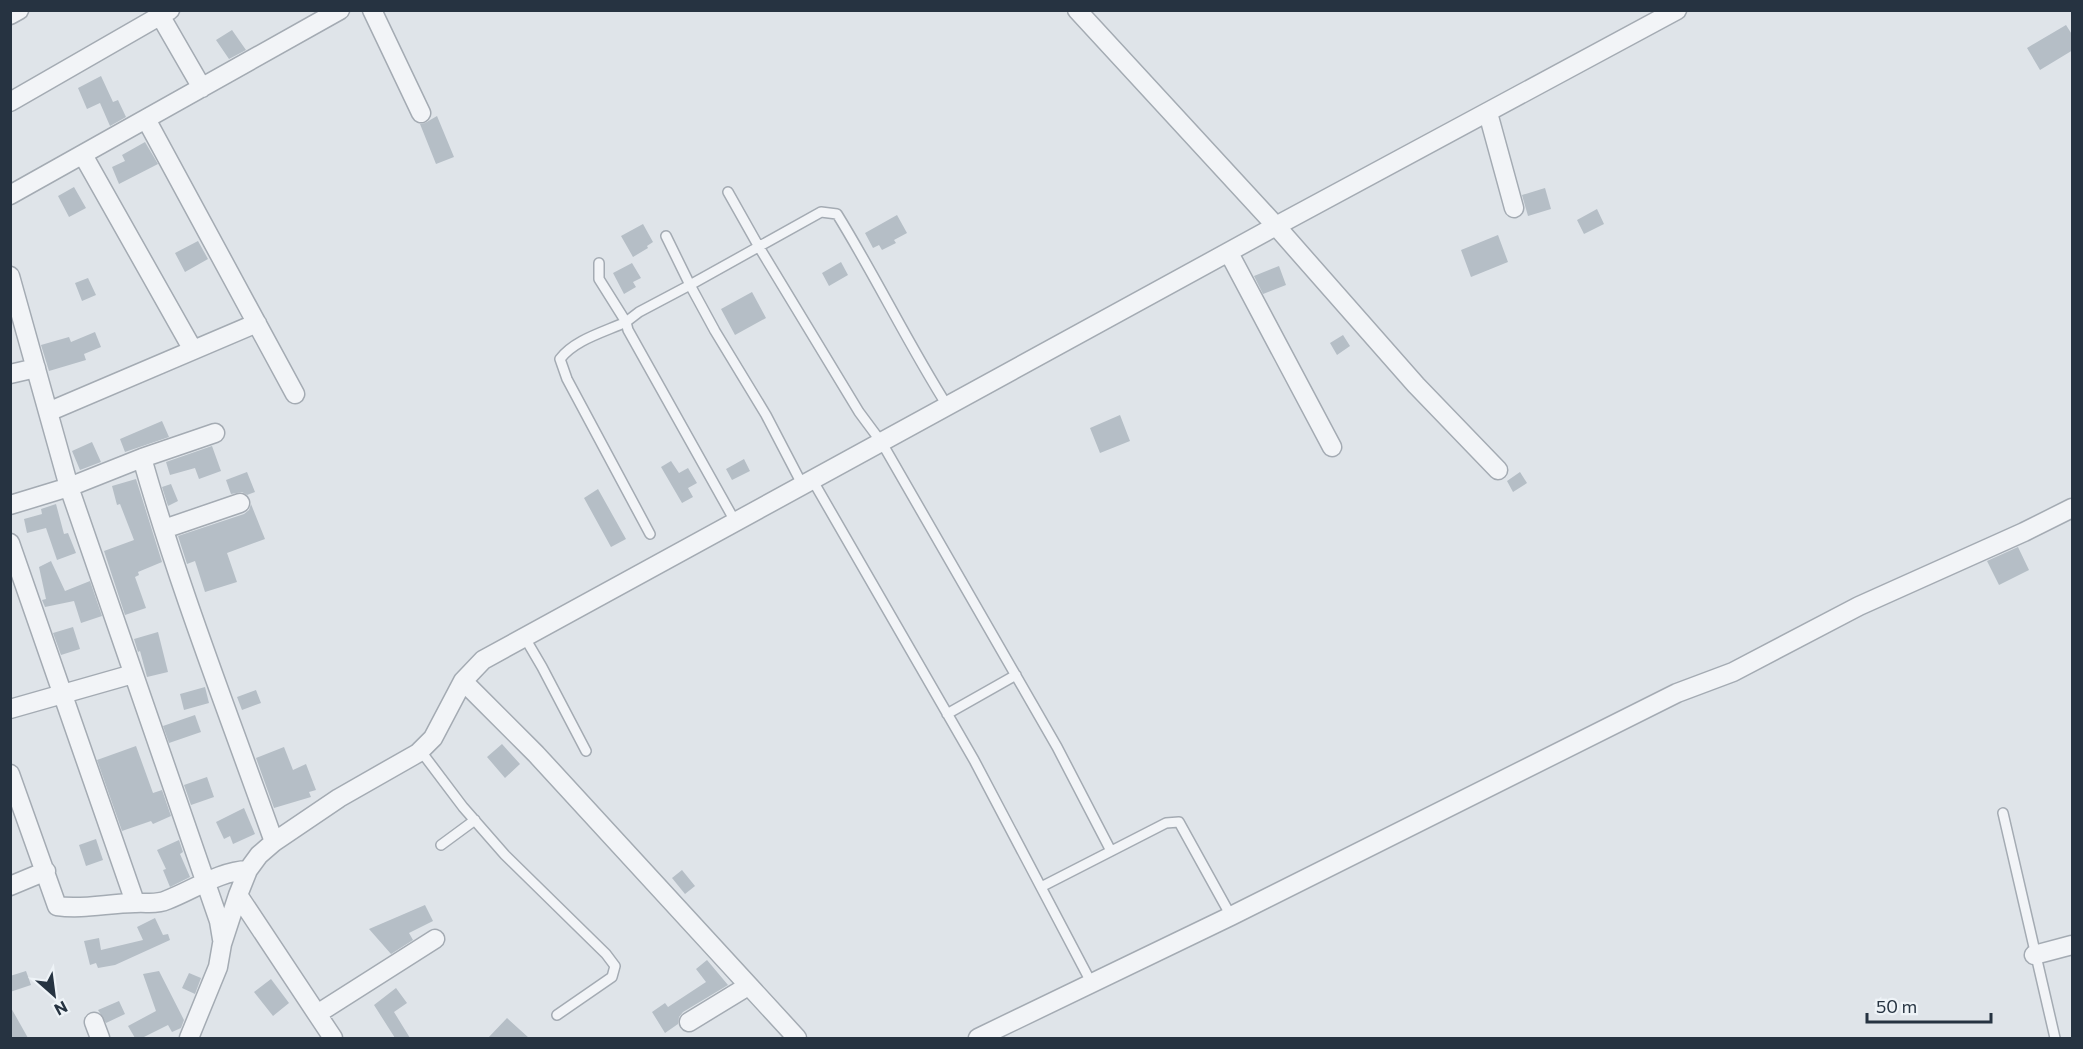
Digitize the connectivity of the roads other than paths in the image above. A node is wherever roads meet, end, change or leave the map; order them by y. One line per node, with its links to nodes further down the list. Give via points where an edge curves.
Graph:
1 (19, 10): 7 (street)
2 (340, 10): 8 (street)
3 (372, 10): 11 (street)
4 (1077, 10): 17 (street)
5 (1677, 10): 10 (street)
6 (163, 12): 8 (street); 9 (street)
7 (10, 15)
8 (202, 88): 12 (street)
9 (10, 102)
10 (1488, 112): 16 (street); 17 (street)
11 (421, 113)
12 (146, 119): 13 (street); 25 (street)
13 (83, 155): 15 (street); 26 (street)
14 (728, 192): 19 (lane)
15 (10, 195)
16 (1514, 208)
17 (1276, 226): 20 (street); 36 (street, via 1416,385)
18 (666, 236): 23 (lane)
19 (759, 247): 23 (lane); 30 (lane, via 821,212 837,214); 33 (lane, via 859,412)
20 (1229, 253): 30 (street); 34 (street)
21 (598, 263): 24 (lane, via 599,279)
22 (10, 276): 27 (street)
23 (690, 285): 24 (lane); 37 (lane)
24 (626, 322): 42 (lane); 44 (lane, via 582,341 560,359)
25 (256, 323): 26 (street); 29 (street)
26 (193, 350): 31 (street)
27 (36, 368): 28 (street); 31 (street)
28 (10, 374)
29 (294, 394)
30 (948, 407): 33 (street)
31 (48, 412): 38 (street)
32 (215, 433): 35 (street)
33 (882, 443): 37 (street); 48 (lane)
34 (1332, 447)
35 (142, 458): 38 (street); 43 (street)
36 (1498, 470)
37 (808, 484): 42 (street); 52 (lane)
38 (69, 487): 40 (street); 47 (street)
39 (240, 503): 43 (street)
40 (10, 505)
41 (2073, 508): 68 (street, via 1859,606 1733,672 1677,693)
42 (736, 523): 46 (street)
43 (164, 529): 58 (street)
44 (650, 534)
45 (10, 543): 50 (street)
46 (525, 638): 49 (street, via 483,660); 54 (lane)
47 (134, 674): 50 (street); 63 (street)
48 (1016, 675): 52 (lane); 60 (lane)
49 (463, 681): 53 (street, via 433,738); 74 (street, via 544,763)
50 (64, 694): 51 (street); 67 (street)
51 (10, 709)
52 (947, 714): 65 (lane)
53 (420, 750): 57 (lane); 58 (street)
54 (586, 751)
55 (10, 774): 62 (street)
56 (2003, 813): 72 (lane)
57 (475, 820): 59 (lane); 76 (lane, via 615,966 612,977)
58 (274, 842): 61 (street)
59 (441, 845)
60 (1111, 851): 65 (lane); 68 (lane, via 1166,823 1179,822)
61 (248, 870): 63 (street); 66 (street)
62 (46, 871): 64 (street); 67 (street, via 57,906)
63 (205, 883): 67 (street, via 156,904); 70 (street, via 219,921)
64 (10, 886)
65 (1041, 887): 73 (lane)
66 (238, 895): 70 (street); 75 (street)
67 (135, 903)
68 (1231, 916): 73 (street)
69 (435, 939): 75 (street)
70 (222, 944): 78 (street, via 218,967)
71 (2073, 945): 72 (street)
72 (2034, 955): 82 (lane)
73 (1092, 984): 81 (street)
74 (748, 986): 77 (street); 80 (street)
75 (317, 1014): 79 (street)
76 (557, 1015)
77 (689, 1022)
78 (189, 1038)
79 (333, 1038)
80 (797, 1038)
81 (978, 1038)
82 (2055, 1038)

